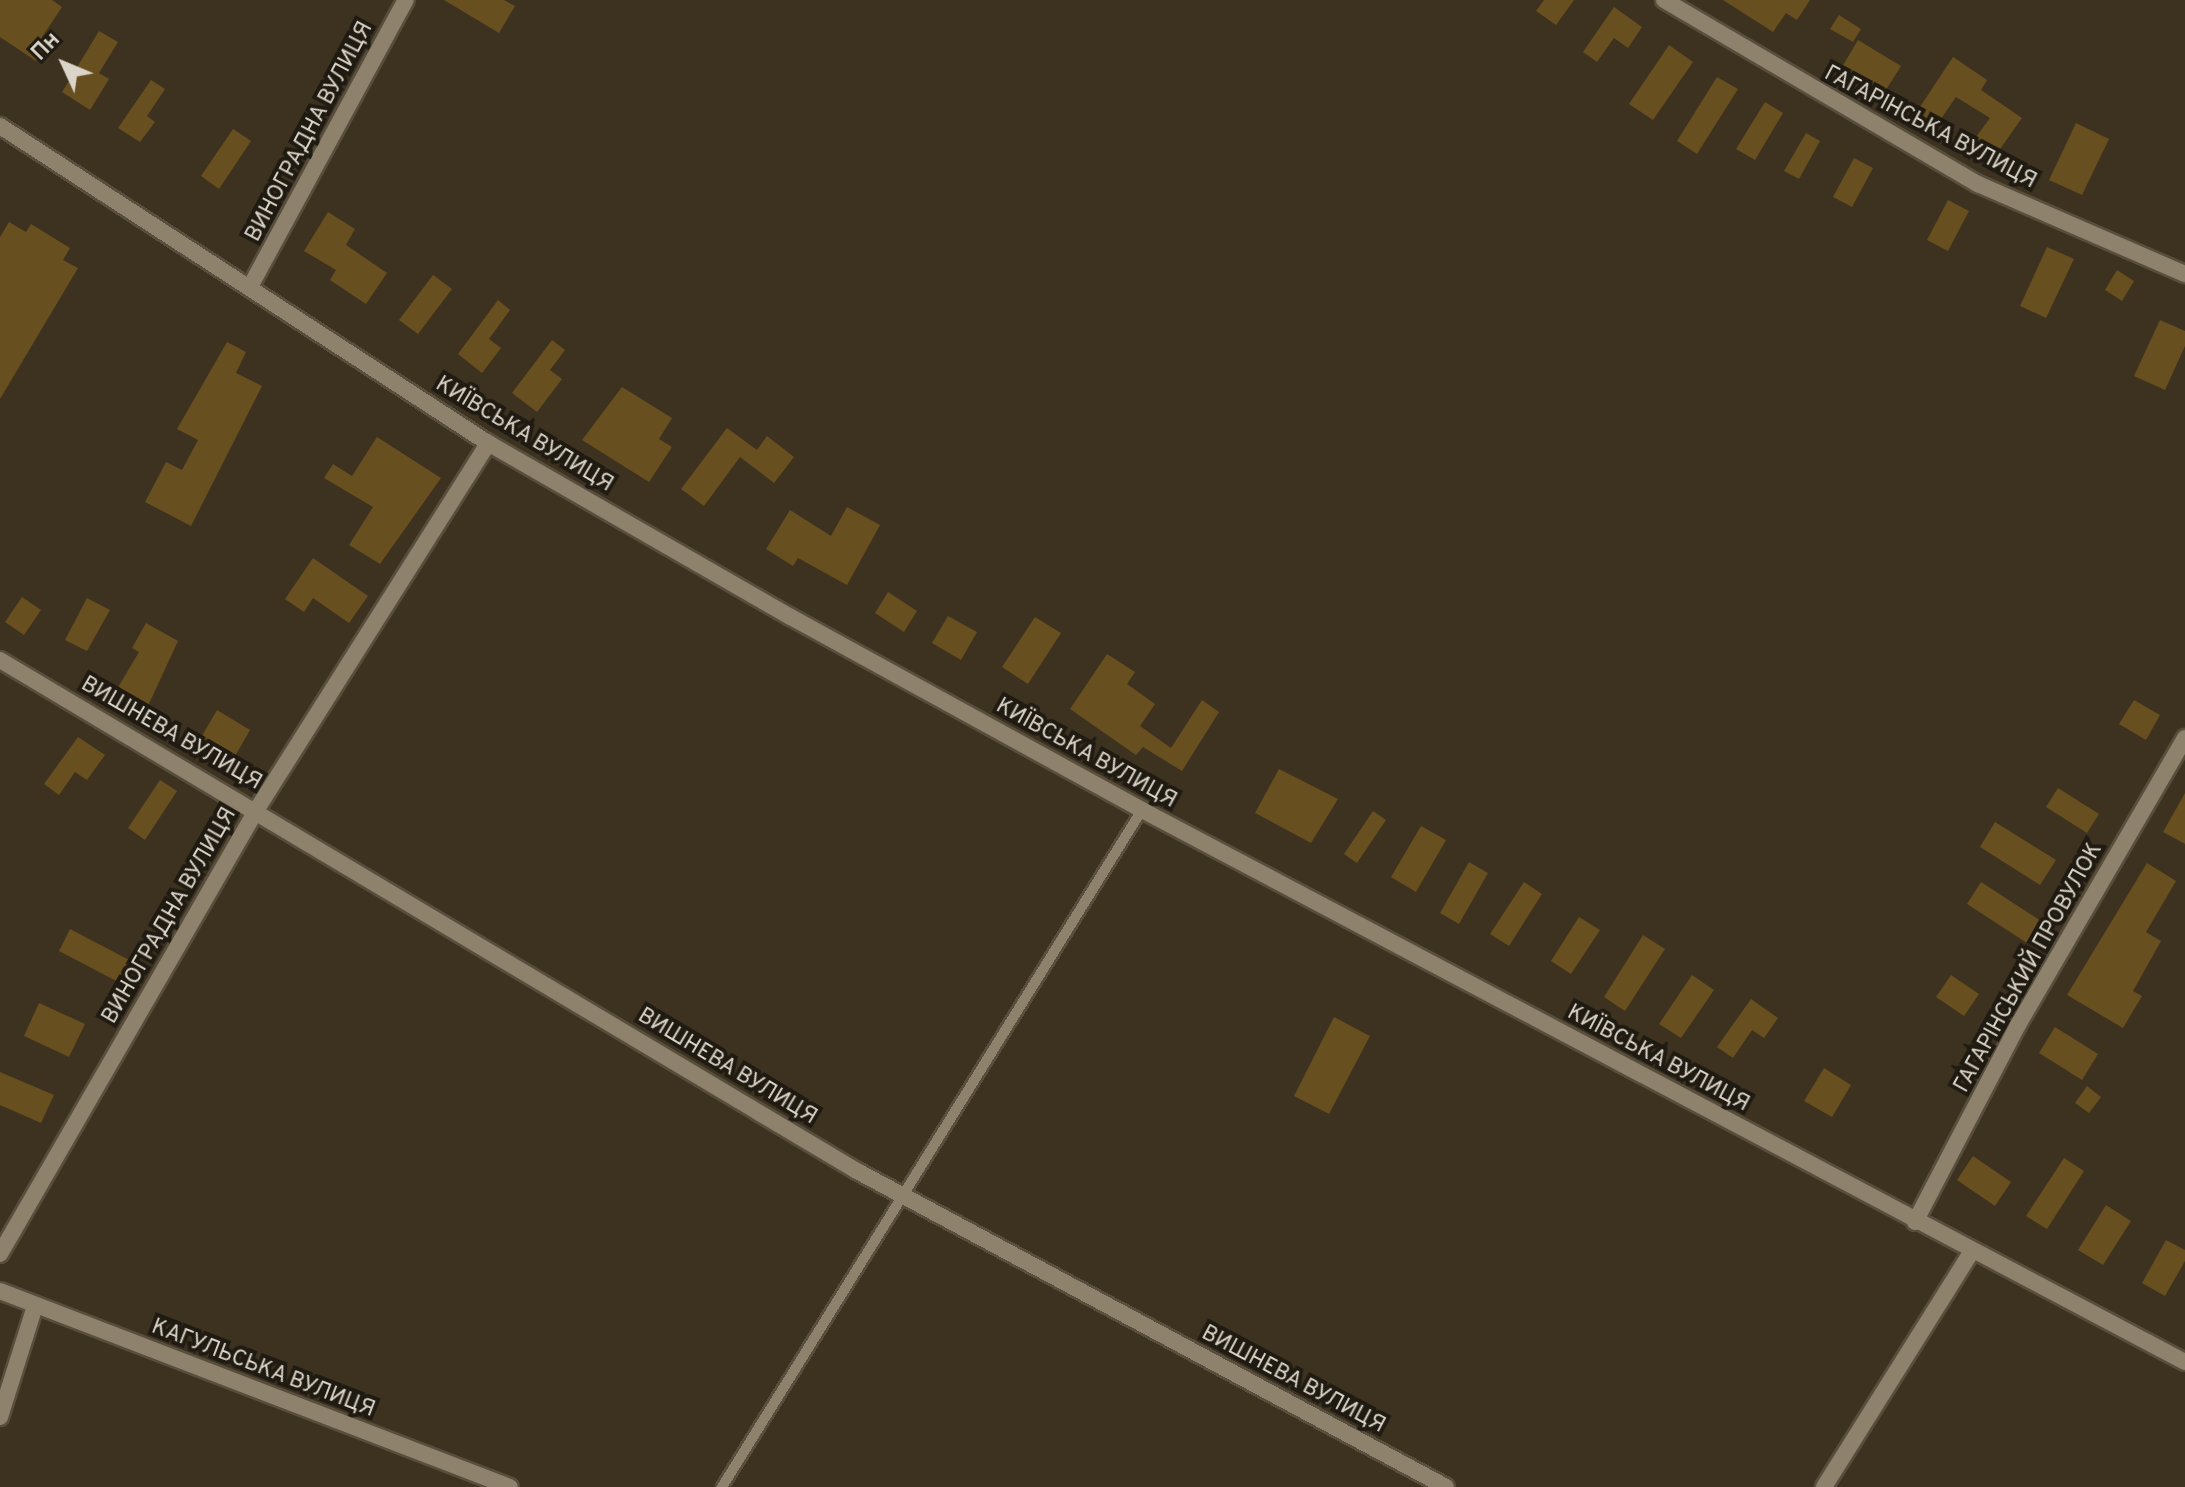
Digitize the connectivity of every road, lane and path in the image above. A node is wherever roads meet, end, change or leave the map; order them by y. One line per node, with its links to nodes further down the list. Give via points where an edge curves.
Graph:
1 (406, 0): 5 (street, ВИНОГРАДНА ВУЛИЦЯ)
2 (1664, 0): 4 (street, ГАГАРІНСЬКА ВУЛИЦЯ, via 1978,184)
3 (0, 126): 5 (street, КИЇВСЬКА ВУЛИЦЯ)
4 (2185, 274)
5 (251, 285): 6 (street, КИЇВСЬКА ВУЛИЦЯ)
6 (488, 443): 9 (street, ВИНОГРАДНА ВУЛИЦЯ); 10 (street, КИЇВСЬКА ВУЛИЦЯ)
7 (0, 660): 9 (street, ВИШНЕВА ВУЛИЦЯ)
8 (2185, 738): 12 (street, ГАГАРІНСЬКИЙ ПРОВУЛОК, via 2018,1025)
9 (257, 809): 11 (street, ВИШНЕВА ВУЛИЦЯ); 14 (street, ВИНОГРАДНА ВУЛИЦЯ)
10 (1142, 810): 11 (lane); 12 (street, КИЇВСЬКА ВУЛИЦЯ)
11 (901, 1195): 20 (lane); 21 (street, ВИШНЕВА ВУЛИЦЯ)
12 (1915, 1222): 13 (street, КИЇВСЬКА ВУЛИЦЯ)
13 (1972, 1251): 17 (street, КИЇВСЬКА ВУЛИЦЯ); 22 (street)
14 (0, 1254)
15 (0, 1291): 16 (street, КАГУЛЬСЬКА ВУЛИЦЯ)
16 (35, 1306): 18 (street); 19 (street, КАГУЛЬСЬКА ВУЛИЦЯ)
17 (2185, 1362)
18 (0, 1417)
19 (510, 1487)
20 (722, 1487)
21 (1446, 1487)
22 (1824, 1487)

